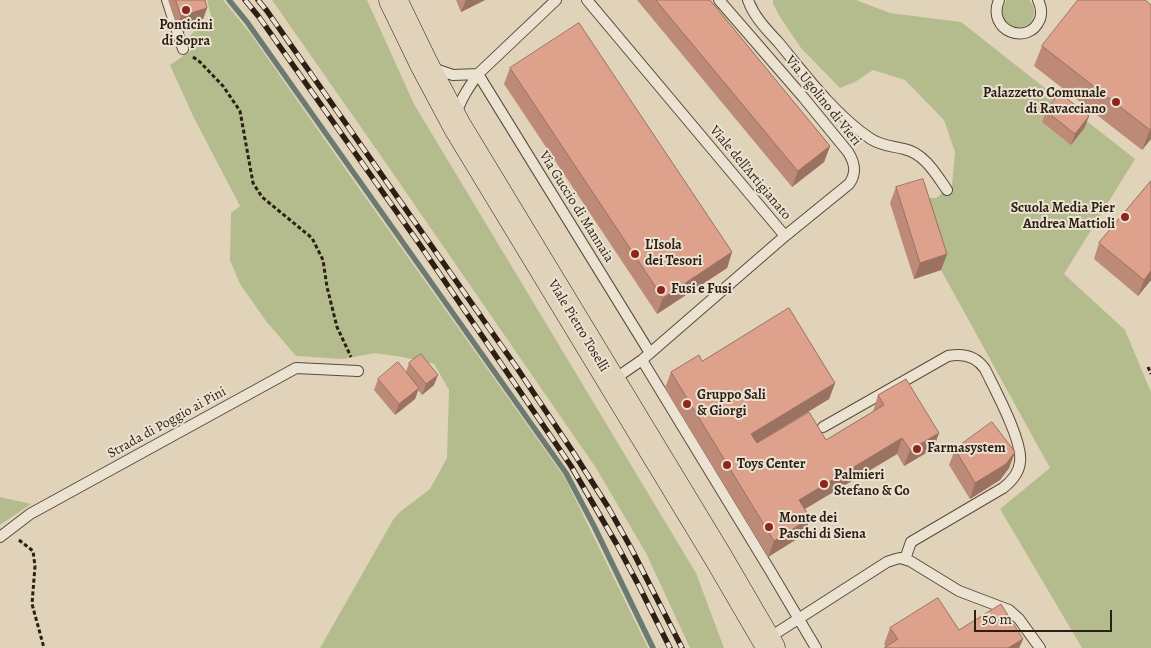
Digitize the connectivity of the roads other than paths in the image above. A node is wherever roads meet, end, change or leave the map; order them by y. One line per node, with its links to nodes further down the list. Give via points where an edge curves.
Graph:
1 (167, 0): 9 (lane)
2 (393, 0): 10 (main road, Viale Pietro Toselli)
3 (556, 0): 11 (lane)
4 (587, 0): 16 (lane, Viale dell'Artigianato)
5 (719, 0): 13 (lane, Via Ugolino di Vieri)
6 (748, 0): 12 (lane, via 756,16)
7 (999, 0): 8 (lane, via 996,8 999,23 1004,29 1018,34 1032,30 1037,24 1042,11)
8 (1038, 0)
9 (182, 49)
10 (424, 64): 11 (lane, via 453,75); 14 (main road, Viale Pietro Toselli)
11 (478, 74): 14 (lane, via 461,102); 17 (lane, Via Guccio di Mannaia)
12 (815, 87): 13 (lane); 15 (lane, via 871,139 883,146 906,149 918,155 935,172)
13 (804, 97): 16 (lane, Via Ugolino di Vieri, via 848,152 855,172 849,184)
14 (455, 121): 19 (main road, Viale Pietro Toselli)
15 (946, 190)
16 (784, 236): 17 (lane, Viale dell'Artigianato)
17 (646, 357): 19 (lane, Viale dell'Artigianato); 23 (lane, Via Guccio di Mannaia)
18 (358, 371): 21 (lane, Strada di Poggio ai Pini, via 296,368 30,514)
19 (611, 382): 24 (main road, Viale Pietro Toselli)
20 (823, 427): 22 (lane, via 948,356 969,356 979,361 985,370 1015,435 1020,457 1018,470 1003,488 911,542)
21 (3, 535)
22 (905, 559): 23 (lane, via 888,562); 26 (lane, via 959,591 1009,610)
23 (799, 618): 24 (lane); 25 (lane, Via Guccio di Mannaia)
24 (768, 644)
25 (816, 648)
26 (1040, 648)

